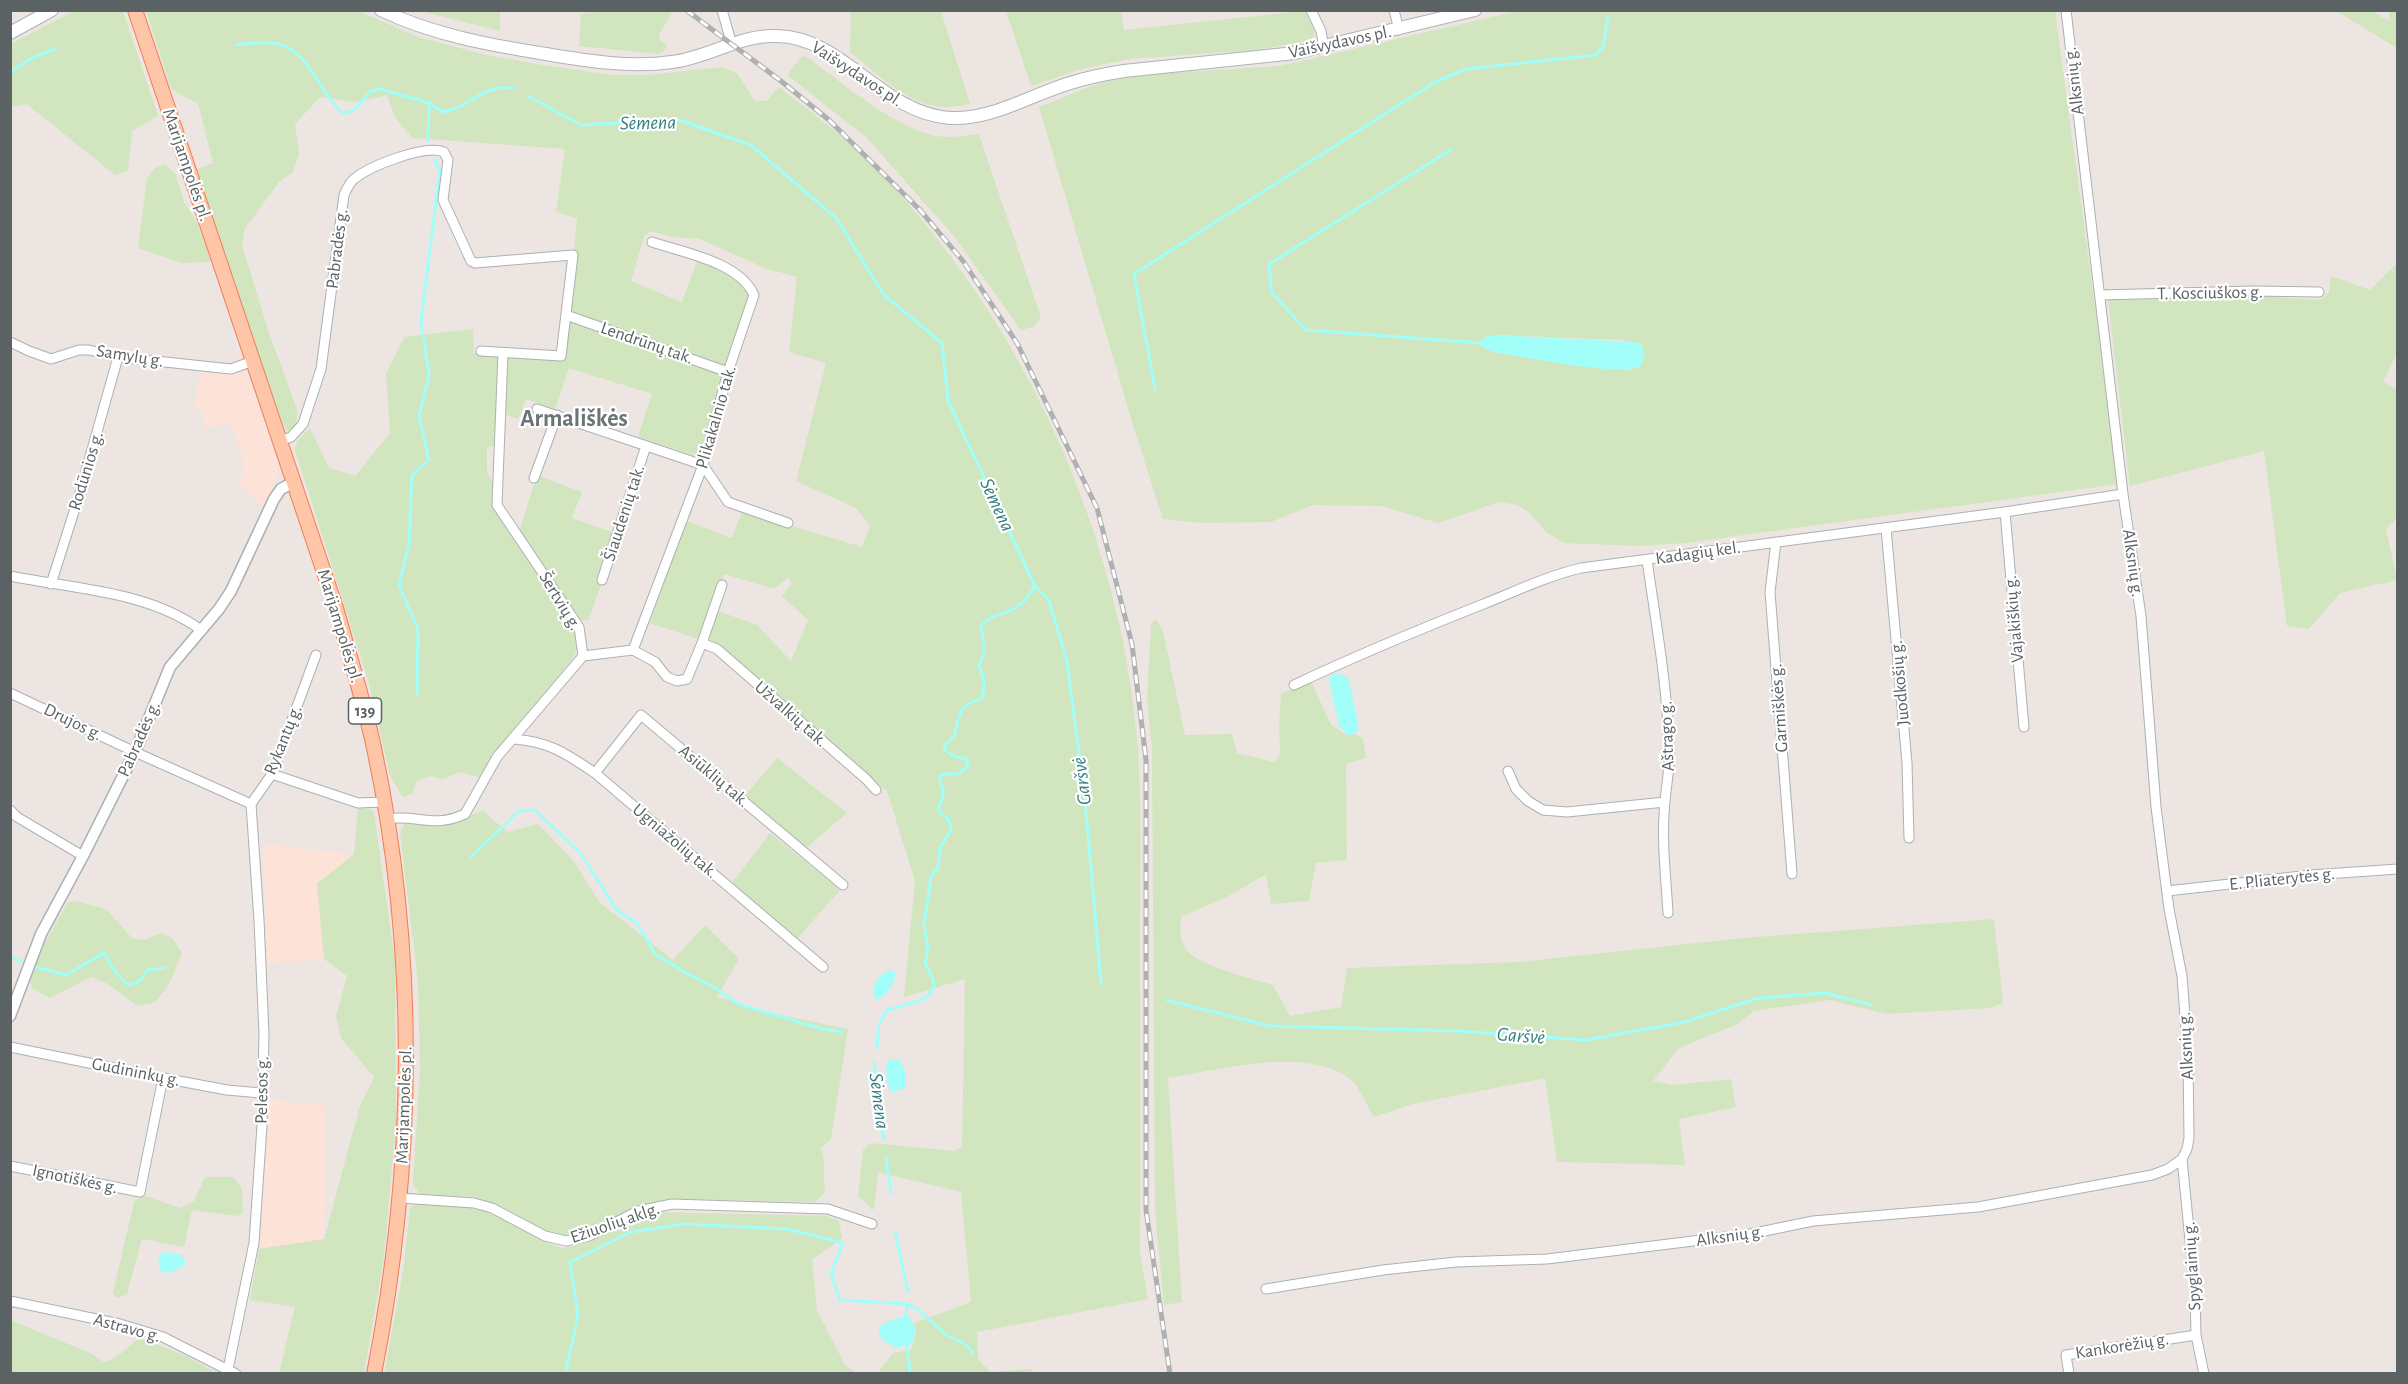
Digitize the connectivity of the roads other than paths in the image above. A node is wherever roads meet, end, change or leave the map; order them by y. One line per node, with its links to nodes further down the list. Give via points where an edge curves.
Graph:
1 (52, 10): 10 (main road)
2 (135, 10): 21 (main road, Marijampolės pl. / 139)
3 (381, 10): 11 (main road, Vaišvydavos pl., via 450,36 602,62 676,62)
4 (722, 10): 11 (street)
5 (1311, 10): 12 (street)
6 (1394, 10): 9 (street)
7 (1475, 10): 9 (main road, Vaišvydavos pl.)
8 (2066, 10): 15 (street, Alksnių g.)
9 (1399, 30): 12 (main road, Vaišvydavos pl.)
10 (10, 33)
11 (732, 45): 12 (main road, Vaišvydavos pl., via 763,36 799,39 827,52 903,105 950,118 989,113 1066,84 1124,71)
12 (1324, 48)
13 (652, 242): 22 (street, Plikakalnio tak., via 728,268 749,284 754,295)
14 (2319, 292): 15 (street, T. Kosciuškos g.)
15 (2100, 295): 30 (street, Alksnių g.)
16 (566, 315): 19 (street, via 561,356); 22 (street, Lendrūnų tak.); 25 (street, Pabradės g., via 573,255 471,261 443,200 448,160 444,152 406,156 366,171 353,180 344,195 317,384 303,424 296,433)
17 (10, 342): 20 (street, Samylų g., via 51,359 79,350)
18 (481, 351): 19 (street)
19 (503, 353): 44 (street, Šertvių g., via 497,505 579,627)
20 (118, 357): 21 (street, Samylų g., via 231,369); 38 (street, Rodūnios g.)
21 (253, 362): 25 (main road, Marijampolės pl. / 139)
22 (728, 372): 27 (street, Plikakalnio tak.)
23 (537, 409): 24 (street)
24 (556, 415): 26 (street); 28 (street)
25 (280, 441): 29 (main road, Marijampolės pl. / 139)
26 (646, 446): 27 (street); 37 (street, Šiaudenių tak.)
27 (703, 465): 32 (street, via 728,502); 42 (street, Plikakalnio tak.)
28 (534, 478)
29 (294, 482): 40 (street, Pabradės g., via 277,494 231,591); 54 (main road, Marijampolės pl. / 139, via 361,693)
30 (2123, 494): 31 (street, Kadagių kel.); 64 (street, Alksnių g., via 2141,616 2156,807)
31 (2005, 512): 33 (street, Kadagių kel.); 47 (street, Vajakiškių g.)
32 (788, 523)
33 (1886, 528): 34 (street, Kadagių kel.); 59 (street, Juodkošių g., via 1907,763)
34 (1776, 542): 35 (street, Kadagių kel.); 62 (street, Garmiškės g., via 1770,592)
35 (1647, 560): 45 (street, Kadagių kel., via 1559,574); 55 (street, Aštrago g., via 1666,697 1669,753)
36 (10, 576): 38 (street)
37 (602, 580)
38 (51, 584): 40 (street, via 154,604)
39 (722, 585): 41 (street)
40 (201, 630): 49 (street, Pabradės g., via 170,667)
41 (702, 644): 42 (street, via 687,679 677,681); 53 (street, Užvalkių tak., via 717,649)
42 (633, 650): 44 (street)
43 (316, 656): 52 (street, Rykantų g.)
44 (583, 656): 48 (street, Šertvių g.)
45 (1294, 685)
46 (10, 693): 49 (street, Drujos g.)
47 (2024, 726)
48 (514, 739): 51 (street, Ugniažolių tak., via 538,741); 58 (street, Šertvių g., via 497,757 465,814 438,823)
49 (135, 752): 56 (street); 60 (street, Pabradės g.)
50 (1508, 771): 55 (street, via 1516,789 1543,810 1567,812)
51 (595, 773): 63 (street, Asiūklių tak., via 641,715); 66 (street, Ugniažolių tak.)
52 (272, 774): 54 (street, via 358,803); 56 (street, Rykantų g.)
53 (876, 790)
54 (384, 802): 58 (main road, Marijampolės pl. / 139)
55 (1665, 802): 65 (street, Aštrago g.)
56 (251, 804): 70 (street, Pelesos g., via 264,1034)
57 (10, 810): 60 (street)
58 (387, 819): 73 (main road, Marijampolės pl. / 139, via 404,974 406,1088)
59 (1909, 838)
60 (83, 856): 67 (street, Pabradės g., via 41,934)
61 (2397, 869): 64 (street, E. Pliaterytės g.)
62 (1792, 874)
63 (843, 885)
64 (2167, 891): 71 (street, Alksnių g., via 2182,975 2188,1057 2189,1138)
65 (1668, 913)
66 (823, 967)
67 (10, 1016)
68 (10, 1047): 69 (street, Gudininkų g.)
69 (163, 1078): 70 (street, Gudininkų g.); 72 (street, Ignotiškės g., via 140,1192)
70 (261, 1093): 78 (street, Pelesos g., via 254,1244)
71 (2182, 1159): 75 (street, Alksnių g., via 2152,1175 1978,1207 1814,1221 1750,1234 1546,1259 1456,1262 1383,1270); 77 (street, Spyglainių g.)
72 (10, 1166)
73 (400, 1198): 74 (street, Ežiuolių aklg., via 474,1203 492,1208 545,1236 566,1241 589,1236 638,1211 672,1204 828,1209); 79 (main road, Marijampolės pl. / 139)
74 (872, 1224)
75 (1266, 1289)
76 (10, 1301): 78 (street, Astravo g., via 163,1337)
77 (2196, 1335): 80 (street, Kankorėžių g., via 2066,1355); 81 (street, Spyglainių g.)
78 (231, 1372)
79 (374, 1374)
80 (2069, 1374)
81 (2204, 1374)

